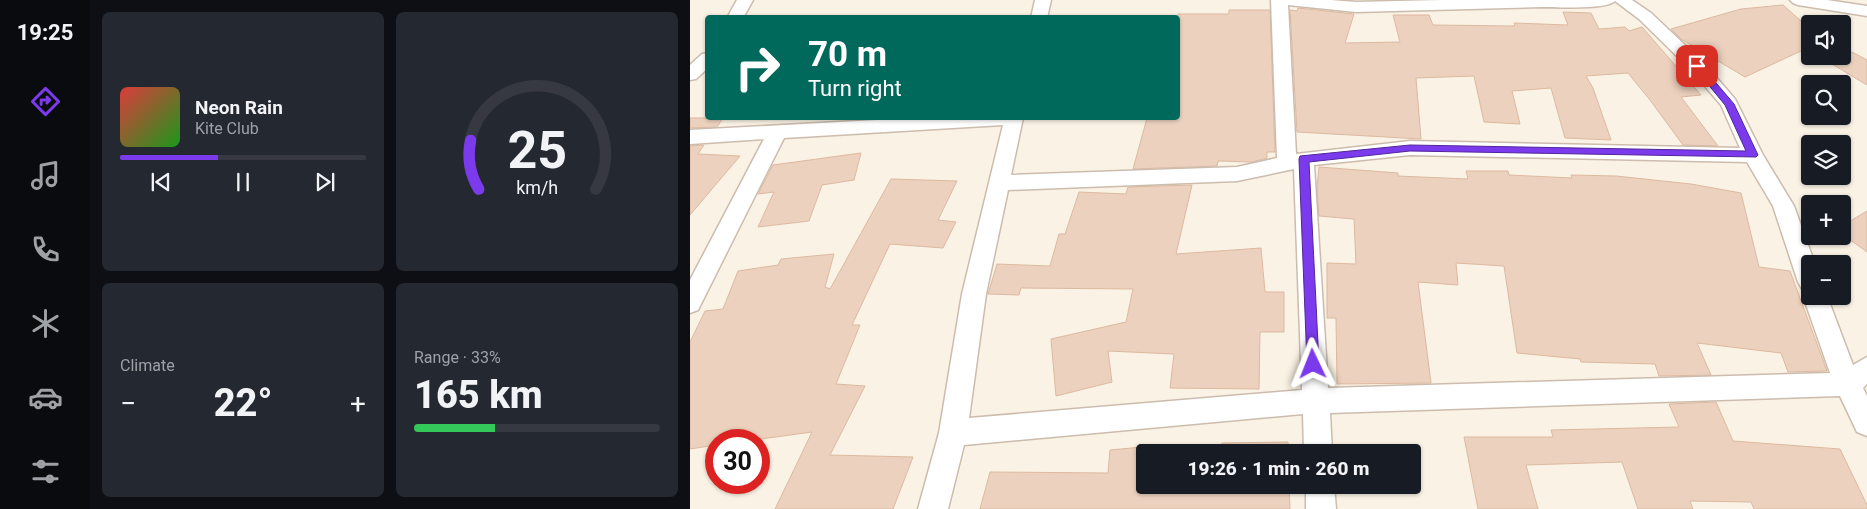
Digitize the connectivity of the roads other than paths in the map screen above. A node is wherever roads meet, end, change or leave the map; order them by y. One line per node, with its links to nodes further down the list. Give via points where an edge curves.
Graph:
1 (745, 0): 9 (street)
2 (1043, 0): 10 (street)
3 (1279, 0): 7 (street, via 1356,7); 18 (street)
4 (1608, 0): 7 (street)
5 (1622, 0): 17 (street, via 1645,16 1697,66 1729,104)
6 (1798, 0): 8 (street)
7 (1541, 1)
8 (1867, 11)
9 (737, 15)
10 (1040, 15)
11 (705, 61): 12 (street)
12 (690, 75)
13 (977, 120): 15 (street)
14 (1014, 120): 19 (street)
15 (777, 132): 16 (street); 21 (street)
16 (690, 137)
17 (1753, 155): 18 (street, via 1410,148); 20 (street, via 1782,206)
18 (1295, 161): 19 (street, via 1237,174); 24 (street)
19 (998, 183): 26 (street, via 974,294)
20 (1801, 258)
21 (690, 303)
22 (1820, 305): 23 (street)
23 (1857, 377): 24 (street); 25 (street)
24 (1315, 401): 26 (street); 27 (street)
25 (1867, 424)
26 (953, 433): 29 (street)
27 (1318, 444)
28 (1320, 494): 30 (street)
29 (933, 509)
30 (1321, 509)

